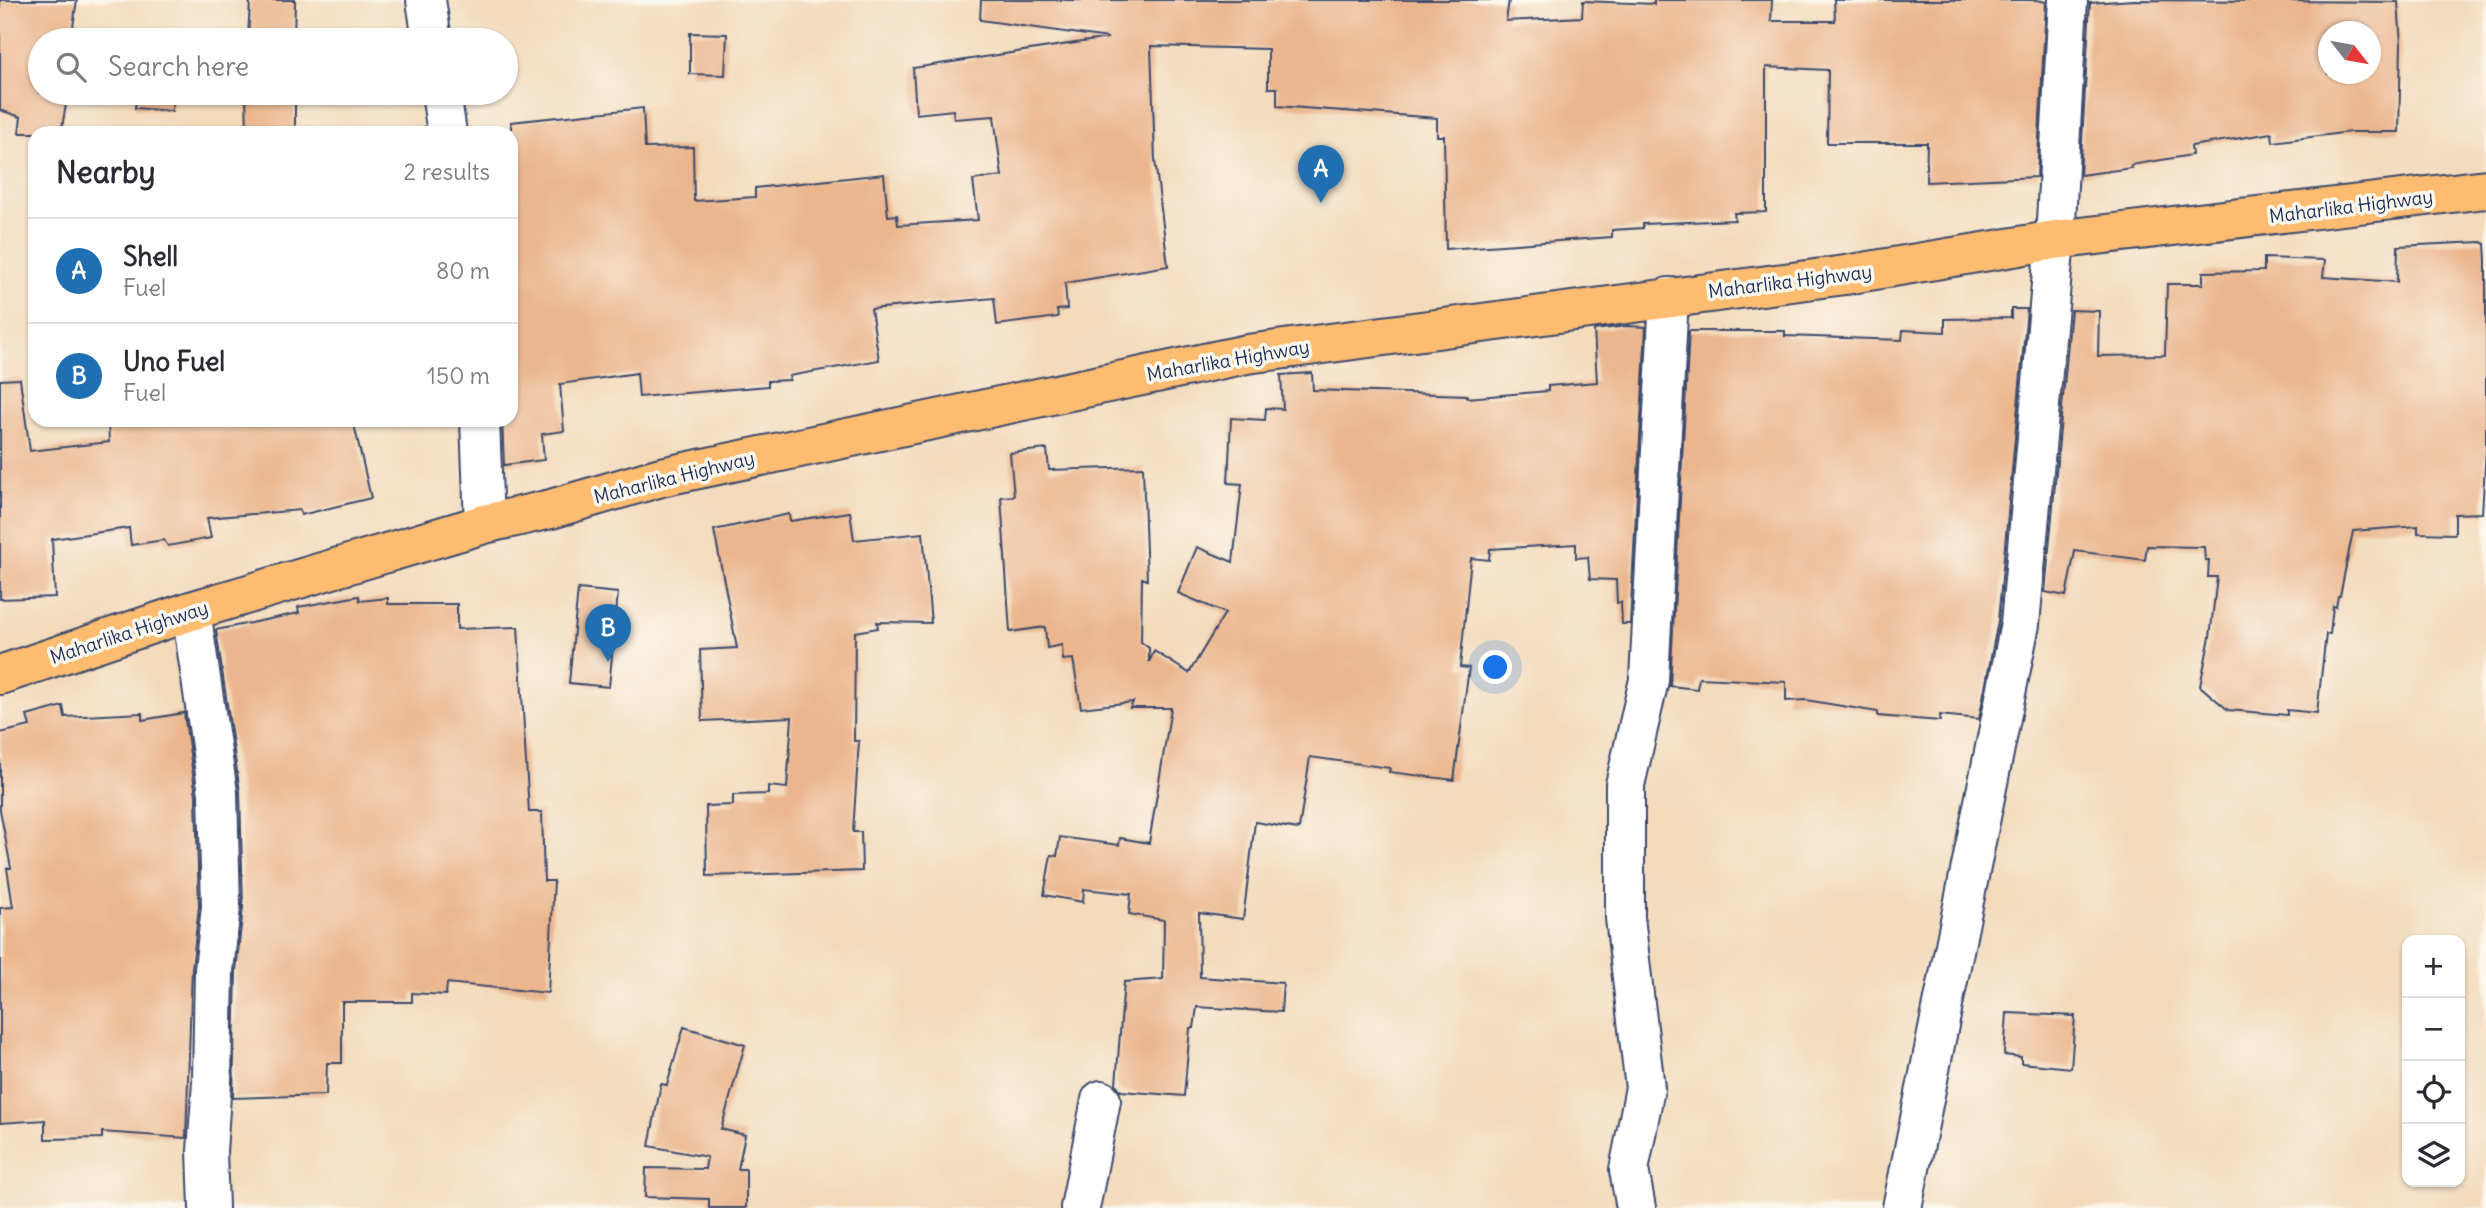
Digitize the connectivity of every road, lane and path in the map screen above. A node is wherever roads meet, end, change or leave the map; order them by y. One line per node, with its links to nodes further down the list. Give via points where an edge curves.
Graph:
1 (426, 0): 3 (street)
2 (2068, 0): 7 (street)
3 (430, 28)
4 (443, 105): 5 (street)
5 (446, 126)
6 (2486, 189): 7 (highway, Maharlika Highway)
7 (2055, 240): 8 (highway, Maharlika Highway, via 1845,275); 17 (street, via 2020,624)
8 (1669, 297): 10 (highway, Maharlika Highway, via 1247,354 661,477); 16 (street, via 1649,680 1625,785 1625,918 1645,1088 1629,1170)
9 (480, 427): 10 (street)
10 (484, 524): 11 (highway, Maharlika Highway)
11 (191, 611): 12 (highway, Maharlika Highway); 14 (street, via 218,793 221,907 214,971)
12 (0, 676)
13 (1101, 1101): 15 (street)
14 (209, 1208)
15 (1080, 1208)
16 (1636, 1208)
17 (1902, 1208)

